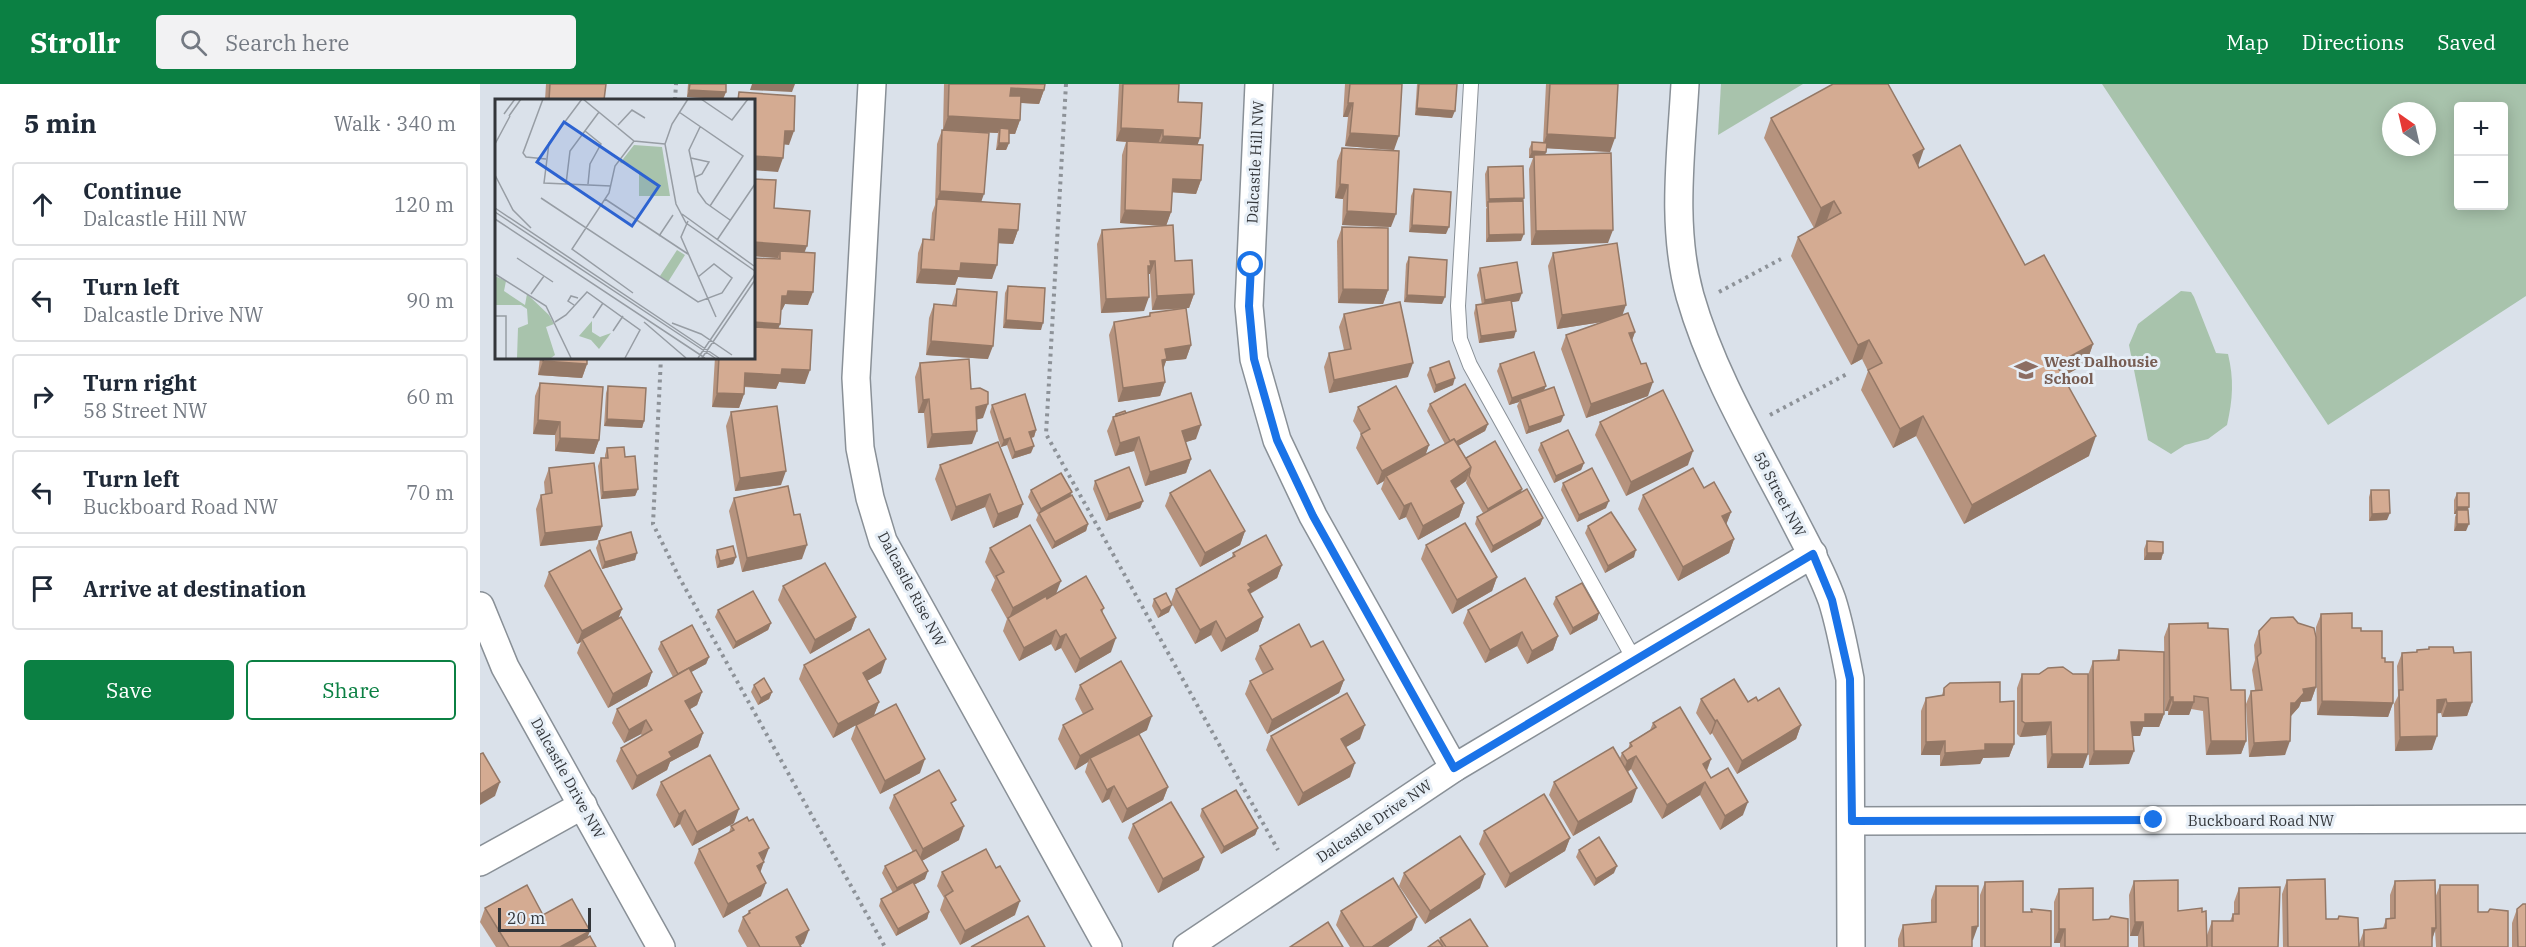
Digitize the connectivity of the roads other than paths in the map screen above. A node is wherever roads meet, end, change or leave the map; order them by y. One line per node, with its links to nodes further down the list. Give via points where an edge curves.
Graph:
1 (872, 84): 14 (street, Dalcastle Rise NW, via 856,378 860,448 870,498 883,542)
2 (1259, 84): 8 (street, Dalcastle Hill NW, via 1249,306 1254,359 1277,440 1313,516)
3 (1471, 84): 7 (lane, via 1458,306 1460,339 1470,365)
4 (1685, 84): 5 (street, 58 Street NW, via 1678,213 1681,255 1690,295 1705,343 1732,401)
5 (1813, 554): 7 (street, Dalcastle Drive NW); 11 (street, 58 Street NW, via 1832,600 1850,679)
6 (480, 606): 9 (street, Dalcastle Drive NW, via 505,667)
7 (1635, 661): 8 (street, Dalcastle Drive NW)
8 (1454, 768): 15 (street, Dalcastle Drive NW)
9 (583, 805): 12 (street); 13 (street, Dalcastle Drive NW)
10 (2526, 819): 11 (street, Buckboard Road NW)
11 (1852, 821): 16 (street, 58 Street NW)
12 (480, 862)
13 (661, 947)
14 (1108, 947)
15 (1186, 947)
16 (1851, 947)

